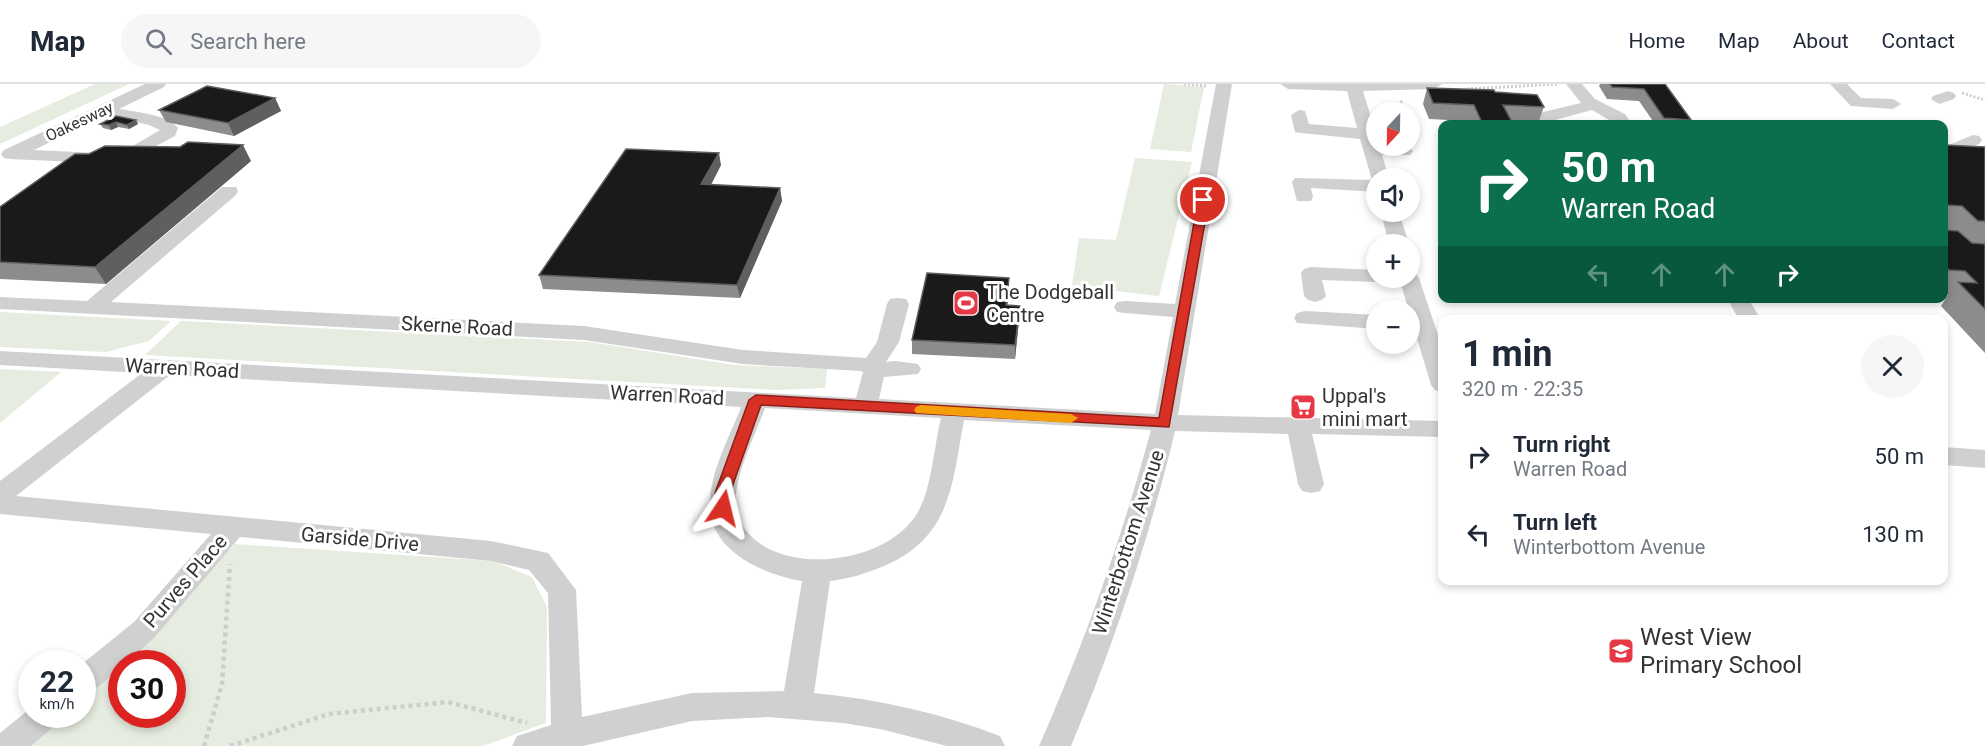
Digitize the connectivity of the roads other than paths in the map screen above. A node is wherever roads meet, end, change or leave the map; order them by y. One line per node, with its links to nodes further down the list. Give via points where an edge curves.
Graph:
1 (158, 84): 10 (street, Oakesway)
2 (1288, 84): 7 (street)
3 (1434, 84): 7 (street)
4 (1574, 84): 9 (street)
5 (1838, 84): 8 (street, via 1857,103)
6 (1219, 86): 28 (street, Winterbottom Avenue)
7 (1354, 86): 14 (street)
8 (1893, 104)
9 (1594, 105): 12 (street); 13 (street)
10 (103, 110): 18 (street, Oakesway); 18 (street, via 154,121 170,128 169,132 122,159)
11 (1299, 115): 16 (street, via 1301,128)
12 (1546, 120)
13 (1621, 120)
14 (1366, 128)
15 (1973, 140): 17 (street)
16 (1366, 141)
17 (1948, 151)
18 (5, 157)
19 (1366, 185): 21 (street, via 1301,182)
20 (229, 191): 27 (street)
21 (1304, 197)
22 (1366, 276): 23 (street, via 1311,273)
23 (1315, 296)
24 (0, 303): 27 (street, Skerne Road)
25 (898, 304): 35 (street, via 888,342)
26 (1125, 307): 28 (street)
27 (92, 308): 35 (street, Skerne Road, via 584,333 743,357 861,364)
28 (1184, 311): 40 (street, Winterbottom Avenue)
29 (1305, 318): 30 (street)
30 (1366, 321)
31 (1420, 332): 36 (street)
32 (0, 358): 33 (street, Warren Road)
33 (164, 368): 37 (street, Warren Road); 46 (street)
34 (910, 369): 35 (street, Skerne Road)
35 (873, 370): 38 (street)
36 (1438, 373)
37 (756, 400): 38 (street, Warren Road); 49 (street, via 723,493 726,522 734,537 768,561)
38 (866, 406): 39 (street, Warren Road)
39 (954, 412): 40 (street, Warren Road); 49 (street, via 934,506 921,528 884,554 856,565)
40 (1165, 423): 41 (street, Warren Road); 57 (street, Winterbottom Avenue, via 1117,585)
41 (1298, 426): 42 (street, Warren Road); 45 (street)
42 (1438, 429)
43 (1948, 456): 44 (street)
44 (1985, 459)
45 (1311, 484)
46 (0, 495)
47 (0, 504): 48 (street, Garside Drive)
48 (233, 526): 50 (street, Purves Place, via 144,630); 53 (street, Garside Drive, via 491,551 538,561 562,590)
49 (818, 571): 51 (street)
50 (96, 670)
51 (797, 704): 53 (street, via 691,708); 56 (street, via 897,718)
52 (29, 728): 54 (street)
53 (567, 740): 55 (street)
54 (8, 746)
55 (528, 746)
56 (989, 746)
57 (1055, 746)

